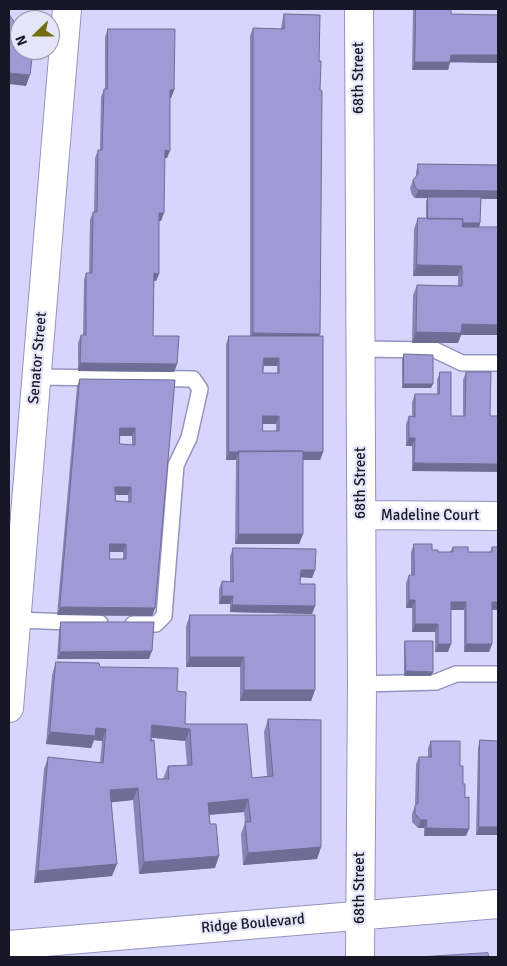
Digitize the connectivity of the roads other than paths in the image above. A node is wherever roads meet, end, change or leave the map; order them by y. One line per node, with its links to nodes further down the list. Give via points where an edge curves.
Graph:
1 (66, 9): 5 (street, Senator Street)
2 (358, 9): 3 (street, 68th Street)
3 (360, 349): 4 (lane, via 434,350 462,363); 6 (street, 68th Street)
4 (498, 363)
5 (36, 377): 8 (street, Senator Street); 8 (lane, via 193,379 200,389 189,438 176,465 164,616 156,624)
6 (361, 516): 7 (street, Madeline Court); 10 (street, 68th Street)
7 (498, 516)
8 (16, 620): 11 (street, Senator Street)
9 (498, 674): 10 (lane, via 456,674 436,682)
10 (362, 684): 13 (street, 68th Street)
11 (9, 708)
12 (498, 904): 13 (street, Ridge Boulevard)
13 (359, 915): 14 (street, Ridge Boulevard); 15 (street, 68th Street)
14 (9, 945)
15 (360, 957)

